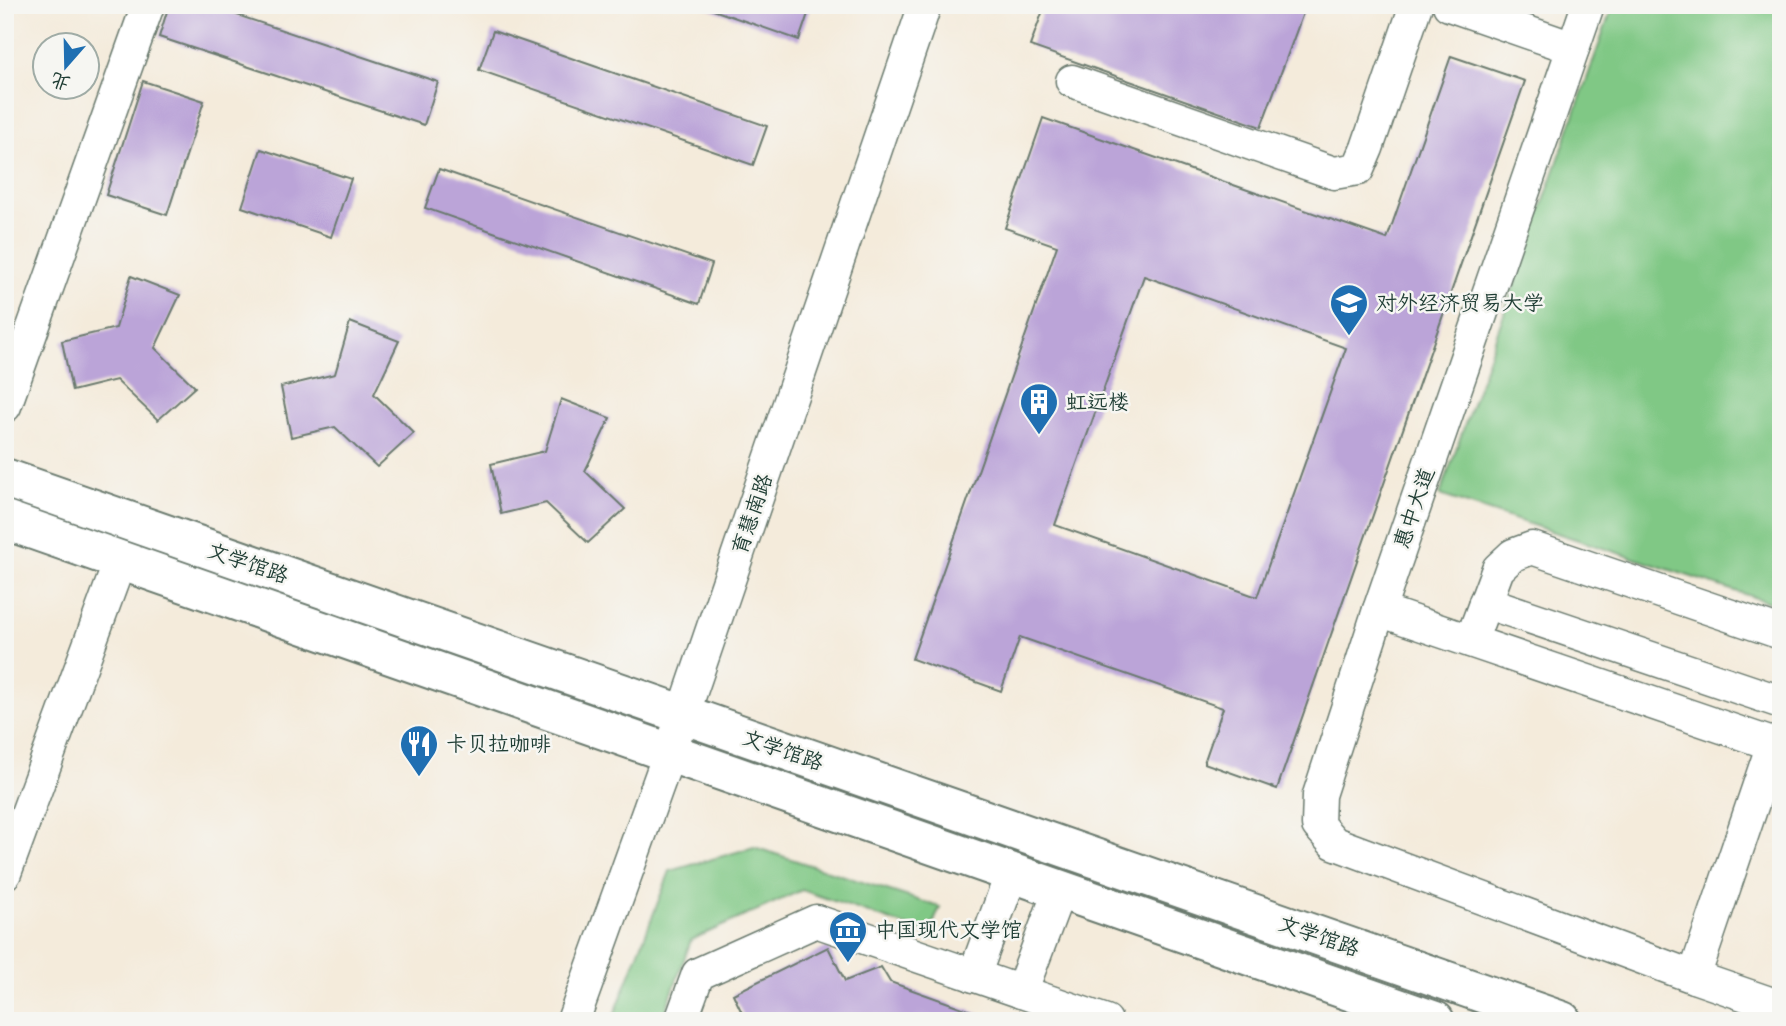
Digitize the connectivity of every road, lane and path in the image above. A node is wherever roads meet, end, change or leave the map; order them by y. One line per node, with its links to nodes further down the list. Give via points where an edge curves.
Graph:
1 (148, 5): 8 (street)
2 (925, 5): 17 (street, 育慧南路)
3 (1416, 5): 7 (street, via 1358,169 1334,173)
4 (1449, 5): 6 (street)
5 (1588, 5): 6 (street, 惠中大道)
6 (1573, 48): 13 (street, 惠中大道)
7 (1072, 81)
8 (5, 405)
9 (5, 478): 17 (main road, 文学馆路)
10 (5, 520): 11 (main road, 文学馆路)
11 (120, 561): 19 (main road, 文学馆路); 21 (street)
12 (1485, 602): 14 (street, via 1497,569 1513,555 1532,548); 15 (street); 16 (street)
13 (1379, 610): 15 (street); 24 (street, 惠中大道, via 1319,794 1318,825 1334,843)
14 (1781, 633)
15 (1471, 641): 18 (street)
16 (1781, 702)
17 (683, 715): 19 (street, 育慧南路); 31 (main road, 文学馆路)
18 (1777, 746): 24 (street)
19 (670, 753): 20 (main road, 文学馆路); 27 (street, 育慧南路)
20 (1012, 872): 22 (main road, 文学馆路); 23 (street)
21 (5, 873)
22 (1060, 889): 25 (street); 30 (main road, 文学馆路)
23 (974, 976): 25 (street); 28 (street, via 816,921 698,974)
24 (1694, 978): 26 (street, 惠中大道)
25 (1021, 992): 29 (street)
26 (1781, 1007)
27 (573, 1021)
28 (681, 1021)
29 (1106, 1021)
30 (1435, 1021)
31 (1562, 1021)

